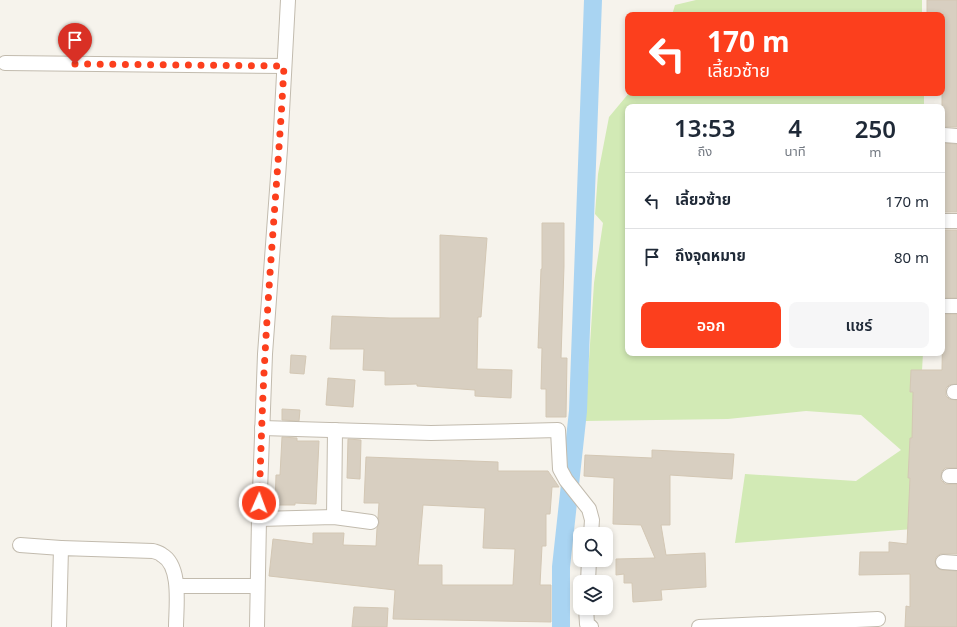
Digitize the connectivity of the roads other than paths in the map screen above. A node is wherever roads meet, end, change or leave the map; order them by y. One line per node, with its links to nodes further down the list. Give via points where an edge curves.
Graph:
1 (288, 0): 3 (street)
2 (5, 63): 3 (street)
3 (284, 66): 8 (street)
4 (945, 221): 5 (street)
5 (957, 221)
6 (945, 306): 7 (street)
7 (957, 306)
8 (262, 428): 9 (street); 11 (street)
9 (335, 430): 10 (street); 13 (street, via 431,433 558,430 560,469 589,509)
10 (334, 517): 11 (street); 12 (street)
11 (258, 518): 17 (street)
12 (371, 522)
13 (592, 527)
14 (20, 545): 15 (street)
15 (61, 548): 16 (street, via 153,551 163,555 172,566); 20 (street)
16 (177, 586): 17 (street); 21 (street)
17 (257, 586): 22 (street)
18 (586, 615): 23 (street, via 587,624)
19 (878, 620): 24 (street)
20 (59, 627)
21 (176, 627)
22 (257, 627)
23 (591, 627)
24 (699, 627)

